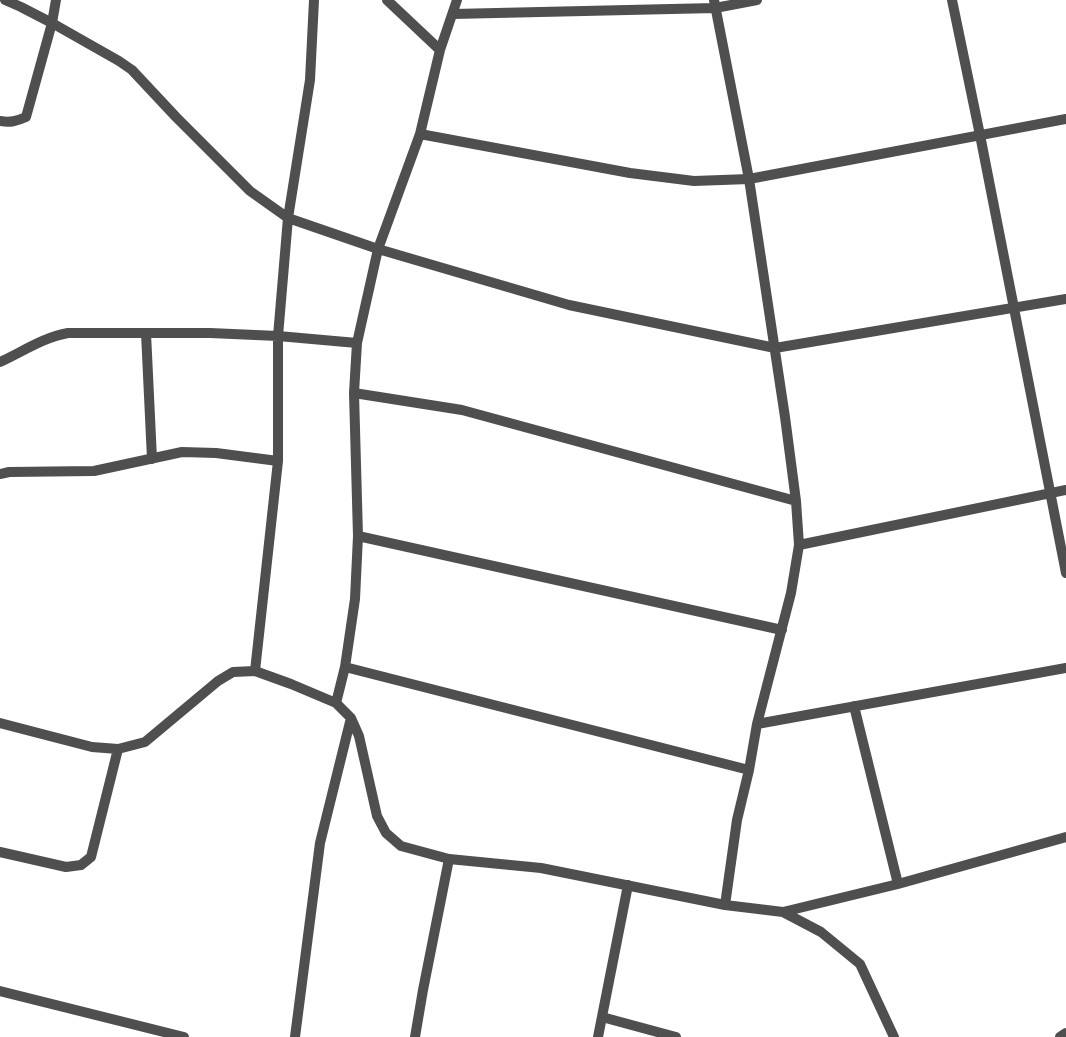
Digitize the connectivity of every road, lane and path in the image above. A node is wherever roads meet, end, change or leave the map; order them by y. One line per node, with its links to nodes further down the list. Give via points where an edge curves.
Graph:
1 (5, 0): 10 (street)
2 (56, 0): 10 (street)
3 (314, 0): 17 (street, via 310,80)
4 (387, 0): 11 (street)
5 (457, 0): 9 (street)
6 (757, 0): 8 (street)
7 (952, 0): 15 (street)
8 (714, 4): 9 (street); 16 (street)
9 (453, 14): 11 (street)
10 (52, 23): 13 (street, via 26,117 16,122); 17 (street, via 132,70 250,191)
11 (440, 50): 14 (street)
12 (1066, 119): 15 (street)
13 (0, 121)
14 (420, 134): 16 (street, via 630,173 694,181); 18 (street)
15 (980, 135): 16 (street); 20 (street)
16 (749, 179): 24 (street)
17 (288, 218): 18 (street); 22 (street)
18 (378, 248): 23 (street); 24 (street, via 570,305)
19 (1066, 299): 20 (street)
20 (1014, 308): 24 (street); 31 (street)
21 (146, 334): 22 (street); 25 (street, via 57,335); 27 (street)
22 (278, 336): 23 (street); 28 (street)
23 (357, 343): 26 (street)
24 (775, 348): 32 (street)
25 (0, 362)
26 (354, 393): 32 (street, via 462,410); 33 (street)
27 (152, 459): 28 (street, via 198,452); 29 (street, via 94,471)
28 (278, 461): 39 (street)
29 (0, 474)
30 (1066, 490): 31 (street)
31 (1050, 493): 34 (street); 35 (street)
32 (796, 501): 34 (street)
33 (358, 536): 36 (street); 37 (street, via 355,599)
34 (799, 545): 36 (street)
35 (1066, 573)
36 (782, 630): 44 (street)
37 (345, 667): 40 (street); 46 (street)
38 (1066, 668): 41 (street)
39 (254, 671): 40 (street); 45 (street, via 233,672 145,742)
40 (336, 704): 42 (street)
41 (854, 706): 44 (street); 50 (street)
42 (351, 718): 49 (street, via 359,736 378,816 386,833 401,846); 58 (street, via 320,843)
43 (0, 723): 45 (street, via 92,747)
44 (757, 724): 46 (street)
45 (118, 749): 48 (street, via 91,857 81,865 66,867)
46 (748, 770): 52 (street)
47 (1066, 836): 50 (street)
48 (0, 852)
49 (448, 859): 51 (street, via 541,868); 59 (street)
50 (898, 884): 53 (street)
51 (628, 886): 52 (street); 55 (street)
52 (725, 905): 53 (street)
53 (783, 912): 62 (street, via 821,932 860,964)
54 (0, 991): 57 (street)
55 (602, 1017): 60 (street); 61 (street)
56 (1066, 1033): 63 (street)
57 (184, 1037)
58 (295, 1037)
59 (415, 1037)
60 (598, 1037)
61 (676, 1037)
62 (894, 1037)
63 (1060, 1037)

